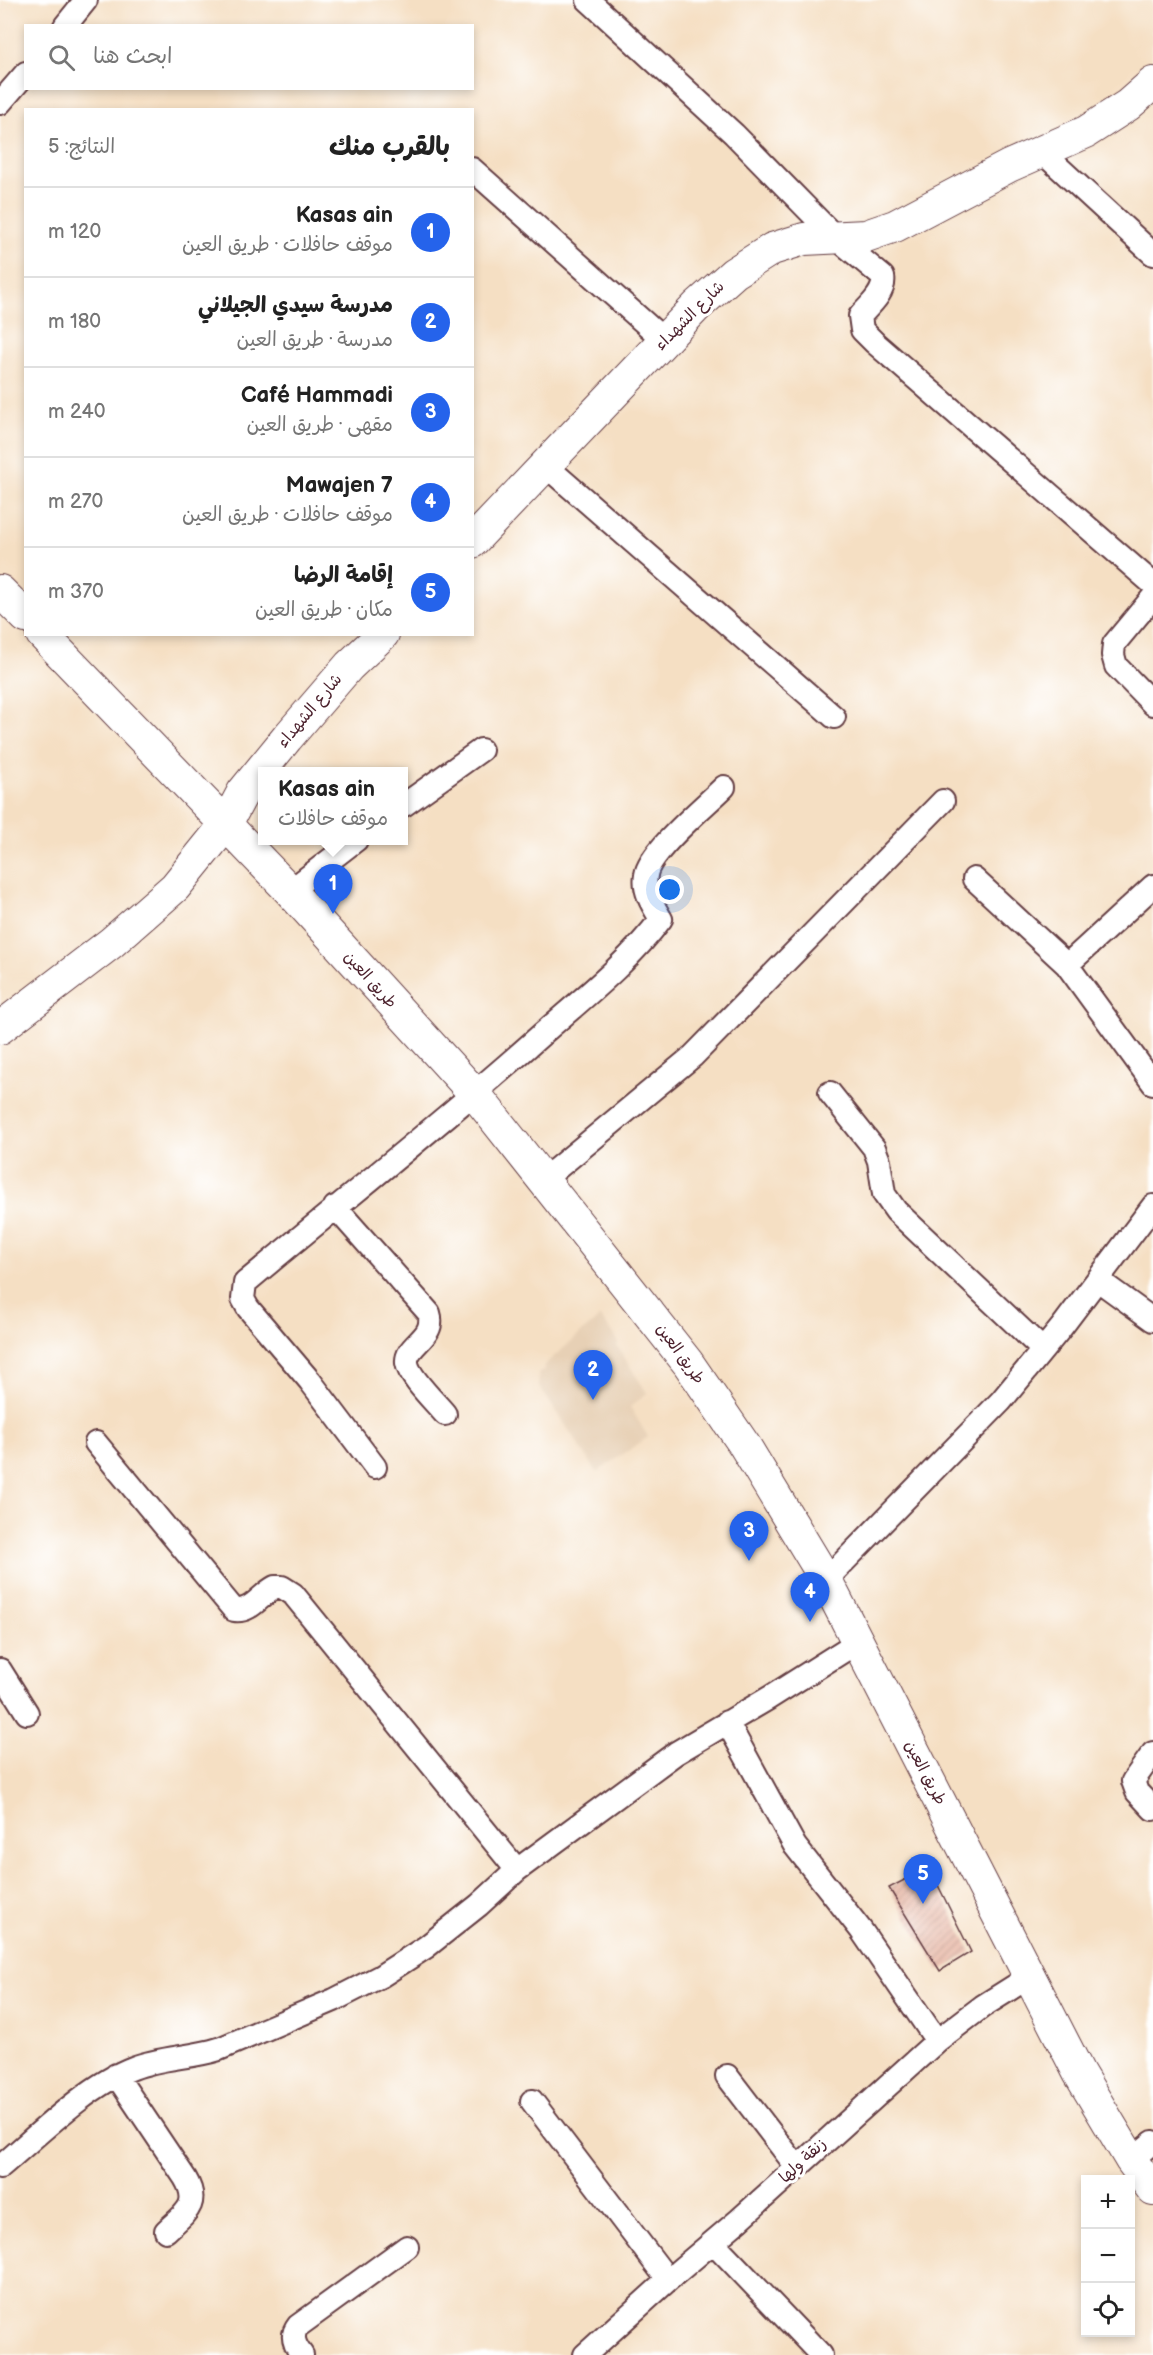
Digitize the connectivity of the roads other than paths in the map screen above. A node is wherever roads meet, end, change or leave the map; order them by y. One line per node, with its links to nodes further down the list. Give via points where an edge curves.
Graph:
1 (86, 0): 3 (street)
2 (588, 0): 9 (street, via 735,134)
3 (67, 24)
4 (24, 75): 6 (street)
5 (1153, 83): 7 (main road, شارع الشهداء, via 1086,132)
6 (0, 103)
7 (1042, 152): 9 (main road, شارع الشهداء, via 895,226 866,236); 10 (street)
8 (474, 171): 11 (street)
9 (834, 236): 11 (main road, شارع الشهداء, via 804,239 772,249 734,273); 14 (street, via 883,277 884,284 860,316 862,330)
10 (1153, 254)
11 (665, 341): 12 (main road, شارع الشهداء)
12 (546, 465): 13 (main road, شارع الشهداء); 21 (street)
13 (474, 540)
14 (1153, 584)
15 (0, 591): 17 (main road)
16 (1153, 597): 20 (street, via 1114,644 1113,655 1116,666)
17 (24, 615)
18 (44, 636): 28 (main road, طريق العين)
19 (381, 636): 23 (main road, شارع الشهداء, via 349,666)
20 (1153, 704)
21 (834, 717)
22 (481, 750): 27 (street)
23 (263, 767)
24 (258, 774): 28 (main road, شارع الشهداء)
25 (724, 787): 37 (street, via 648,865 646,887 661,919 648,936)
26 (943, 801): 38 (street, via 693,1056)
27 (408, 802)
28 (226, 824): 32 (main road, طريق العين); 34 (main road, شارع الشهداء, via 175,886 140,919)
29 (350, 845): 32 (street)
30 (974, 879): 33 (street)
31 (1153, 886): 33 (street)
32 (290, 891): 37 (main road, طريق العين)
33 (1067, 965): 35 (street)
34 (0, 1028)
35 (1153, 1083)
36 (830, 1093): 43 (street, via 874,1148 889,1203)
37 (475, 1094): 38 (main road, طريق العين); 40 (street)
38 (543, 1180): 47 (main road, طريق العين, via 688,1363)
39 (1153, 1206): 41 (street)
40 (335, 1207): 44 (street, via 429,1313 429,1329 409,1354 407,1363); 46 (street, via 245,1283 243,1299)
41 (1098, 1280): 42 (street); 43 (street)
42 (1153, 1320)
43 (1043, 1350): 47 (street, via 988,1415)
44 (445, 1414)
45 (96, 1443): 54 (street, via 234,1610 248,1608 275,1587 293,1594)
46 (375, 1467)
47 (826, 1580): 48 (main road, طريق العين)
48 (856, 1643): 51 (street); 55 (main road, طريق العين)
49 (0, 1670): 50 (street)
50 (27, 1713)
51 (727, 1722): 54 (street, via 676,1753); 56 (street, via 795,1846 861,1930)
52 (1153, 1753): 53 (street, via 1133,1781 1137,1792)
53 (1153, 1809)
54 (517, 1870): 57 (street, via 426,1947 358,1989 219,2049 157,2061)
55 (1029, 1977): 56 (street, زنقة ولها); 60 (main road, طريق العين, via 1079,2073)
56 (937, 2041): 62 (street, زنقة ولها)
57 (116, 2075): 61 (street, via 96,2087); 64 (street, via 192,2192 187,2212)
58 (727, 2076): 62 (street)
59 (532, 2101): 67 (street)
60 (1142, 2151): 63 (main road, طريق العين)
61 (0, 2167)
62 (797, 2167): 65 (street, زنقة ولها)
63 (1153, 2190)
64 (166, 2231)
65 (713, 2242): 67 (street, زنقة ولها); 70 (street)
66 (407, 2247): 69 (street, via 298,2326 294,2337)
67 (668, 2280): 68 (street, زنقة ولها)
68 (596, 2351)
69 (302, 2355)
70 (821, 2355)

